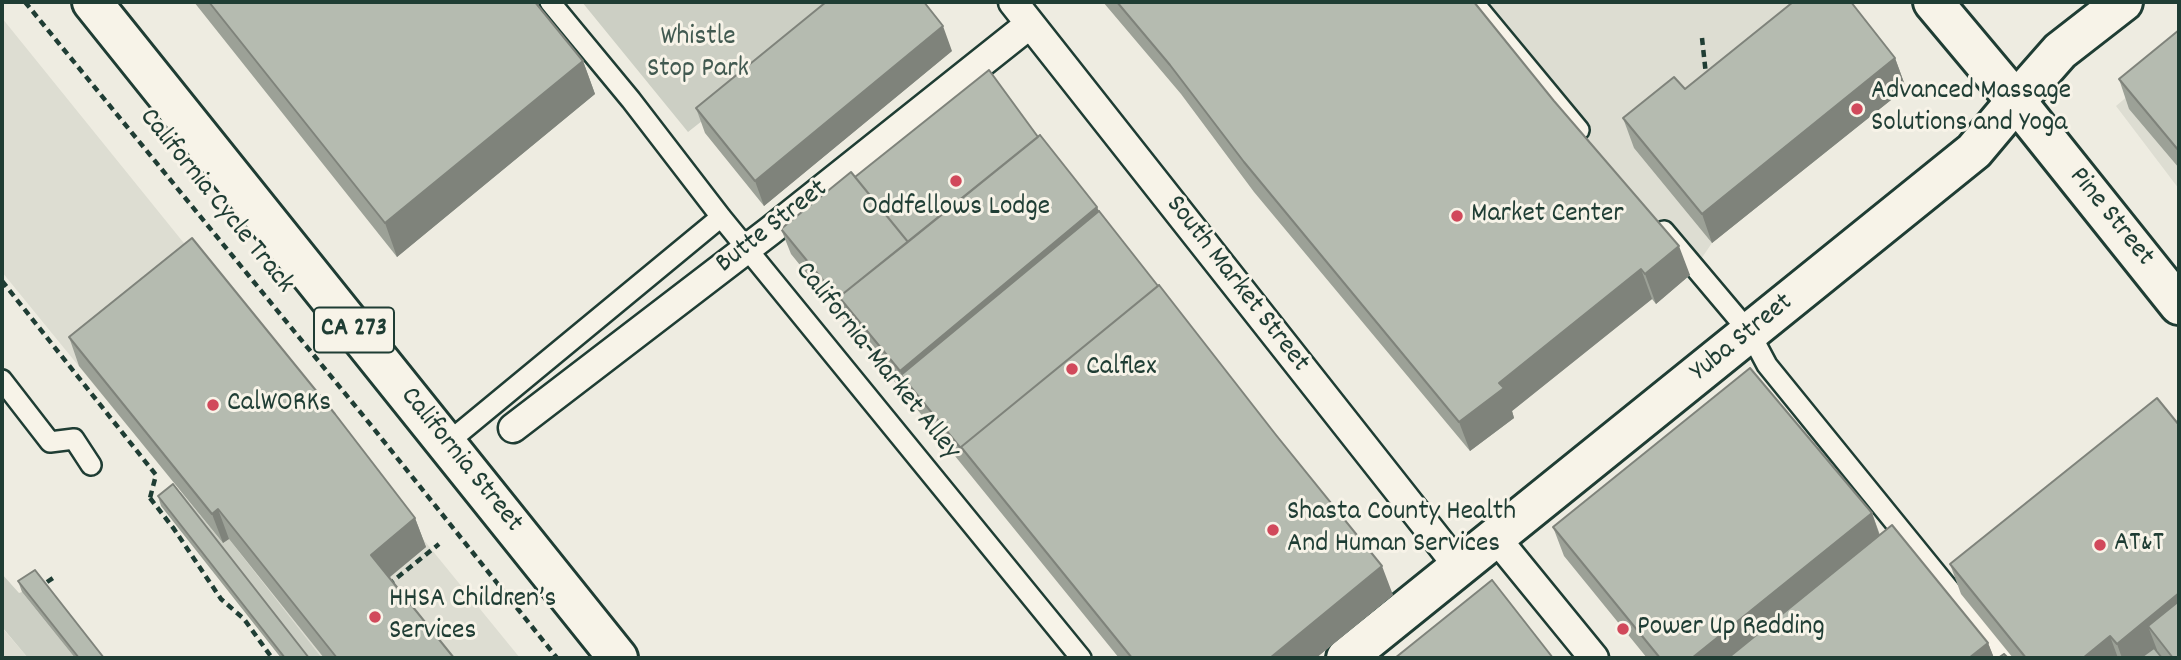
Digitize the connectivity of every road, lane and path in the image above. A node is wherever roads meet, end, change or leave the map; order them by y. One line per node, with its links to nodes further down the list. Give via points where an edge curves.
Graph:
1 (25, 2): 30 (path, California Cycle Track)
2 (92, 2): 21 (main road, California Street / CA 273)
3 (550, 2): 14 (lane, California-Market Alley)
4 (1013, 2): 8 (street, South Market Street)
5 (1473, 2): 12 (lane)
6 (1933, 2): 11 (main road, Pine Street)
7 (2123, 2): 11 (main road, Yuba Street, via 2060,51)
8 (1030, 24): 15 (street, Butte Street); 25 (street, South Market Street)
9 (1702, 37): 10 (path, via 1707,79)
10 (1717, 71)
11 (2016, 101): 17 (main road, Pine Street); 18 (main road, Yuba Street, via 1974,151)
12 (1588, 141)
13 (1651, 215): 18 (lane)
14 (721, 217): 15 (lane, California-Market Alley); 21 (lane)
15 (748, 249): 20 (street, Butte Street); 32 (lane, California-Market Alley)
16 (2, 281): 29 (path, via 156,475 148,499 221,599 244,619)
17 (2179, 305)
18 (1749, 333): 23 (main road, Yuba Street); 35 (lane, via 1767,365)
19 (2, 380): 22 (lane, via 50,442 74,439)
20 (513, 428)
21 (446, 444): 31 (main road, California Street / CA 273)
22 (91, 465)
23 (1496, 538): 25 (main road, Yuba Street); 34 (street)
24 (439, 544): 28 (path)
25 (1459, 567): 33 (main road, Yuba Street)
26 (56, 576): 27 (path)
27 (47, 582)
28 (385, 587)
29 (272, 658)
30 (557, 658)
31 (618, 658)
32 (1081, 658)
33 (1346, 658)
34 (1594, 658)
35 (2005, 658)

